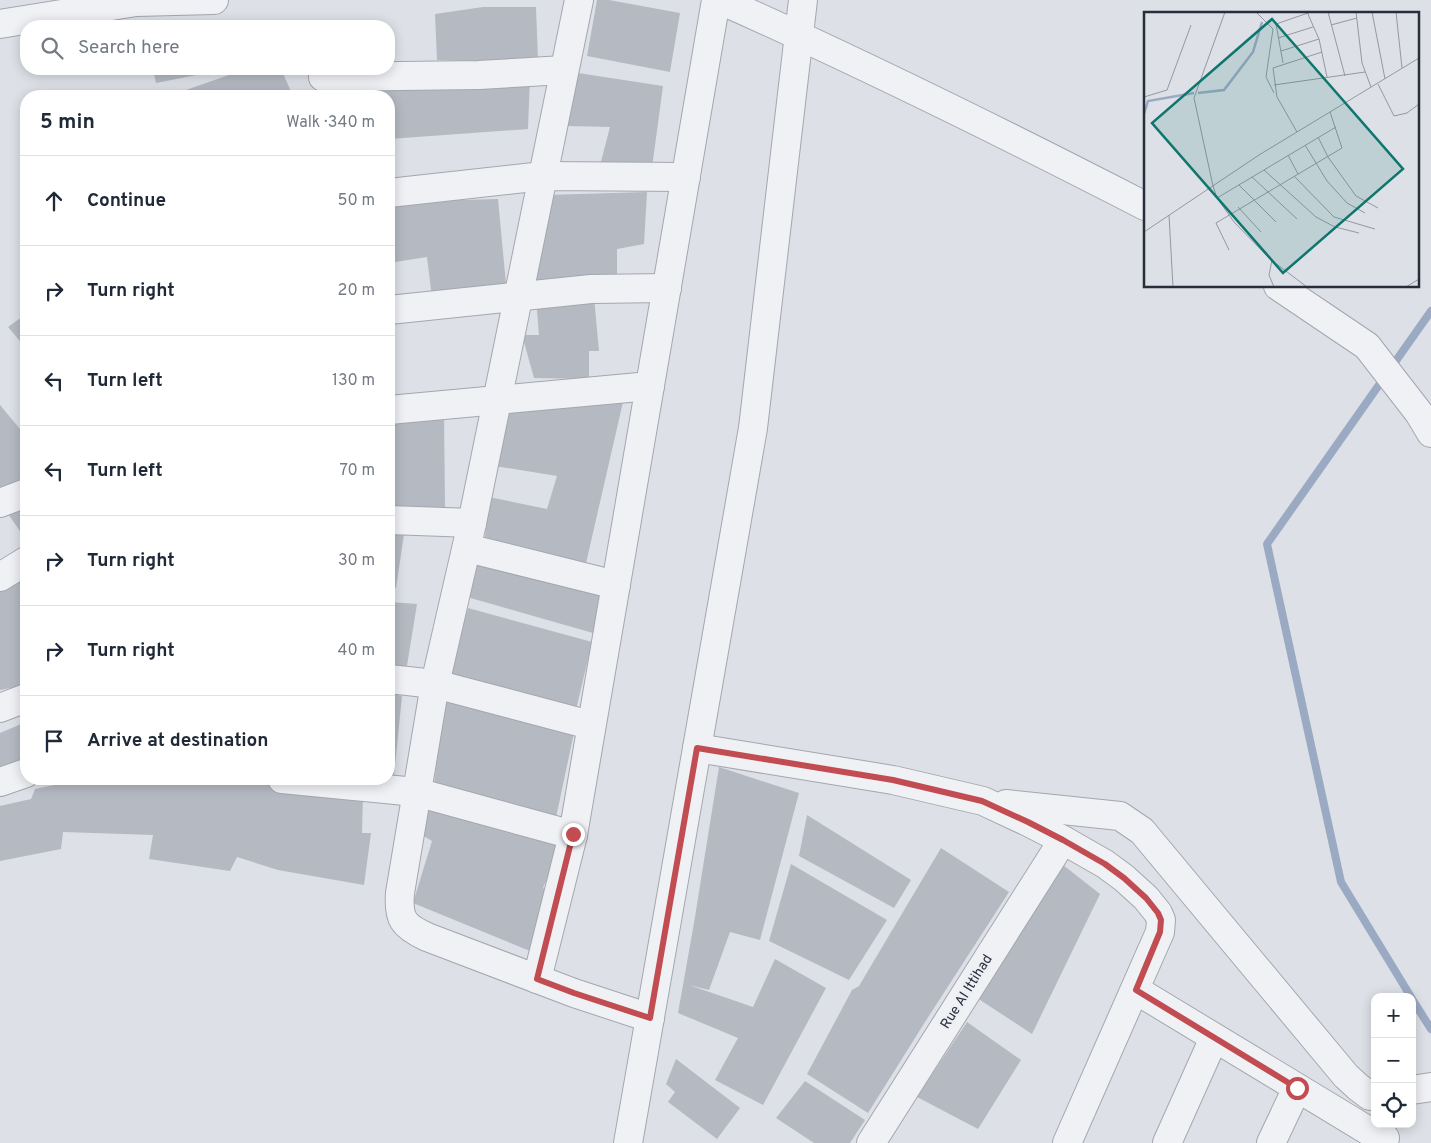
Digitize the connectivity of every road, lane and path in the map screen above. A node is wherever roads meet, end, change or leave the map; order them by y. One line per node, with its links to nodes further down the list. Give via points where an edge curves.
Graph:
1 (214, 0): 5 (street)
2 (579, 0): 10 (street)
3 (718, 0): 9 (street); 13 (street)
4 (803, 0): 9 (street)
5 (118, 2): 7 (street)
6 (20, 20): 8 (street)
7 (21, 20)
8 (0, 24)
9 (799, 35): 15 (street); 36 (street, via 753,428)
10 (564, 70): 11 (street); 12 (street)
11 (323, 77)
12 (543, 176): 13 (street); 14 (street); 18 (street)
13 (686, 177): 16 (street)
14 (395, 193)
15 (1144, 205)
16 (667, 288): 18 (street, via 591,289); 20 (street)
17 (1281, 288): 23 (street, via 1367,346)
18 (519, 296): 19 (street); 21 (street)
19 (395, 309)
20 (650, 386): 21 (street); 30 (street)
21 (496, 400): 22 (street); 27 (street)
22 (395, 409)
23 (1425, 423)
24 (20, 496): 25 (street)
25 (0, 504)
26 (395, 521): 27 (street)
27 (469, 535): 30 (street); 32 (street)
28 (20, 565): 29 (street)
29 (0, 577)
30 (616, 585): 35 (street)
31 (395, 680): 32 (street)
32 (435, 684): 35 (street); 40 (street)
33 (20, 700): 34 (street)
34 (0, 708)
35 (590, 725): 42 (street)
36 (697, 748): 41 (street, via 893,780); 46 (street)
37 (20, 775): 38 (street)
38 (0, 782)
39 (344, 785): 40 (street)
40 (416, 792): 42 (street); 44 (street, via 400,893 399,908 404,922 413,931)
41 (982, 801): 43 (street); 51 (street, via 1120,816 1142,831 1346,1076)
42 (573, 834): 44 (street)
43 (1063, 840): 45 (street, via 1124,878 1158,913 1160,932); 54 (street, Rue Al Ittihad)
44 (537, 979): 46 (street)
45 (1136, 990): 47 (street); 55 (street)
46 (650, 1018): 53 (street)
47 (1214, 1038): 49 (street); 56 (street)
48 (1431, 1087): 50 (street)
49 (1297, 1088): 52 (street, via 1372,1134); 57 (street)
50 (1416, 1089)
51 (1371, 1098)
52 (1385, 1137)
53 (628, 1143)
54 (871, 1143)
55 (1067, 1143)
56 (1167, 1143)
57 (1271, 1143)

